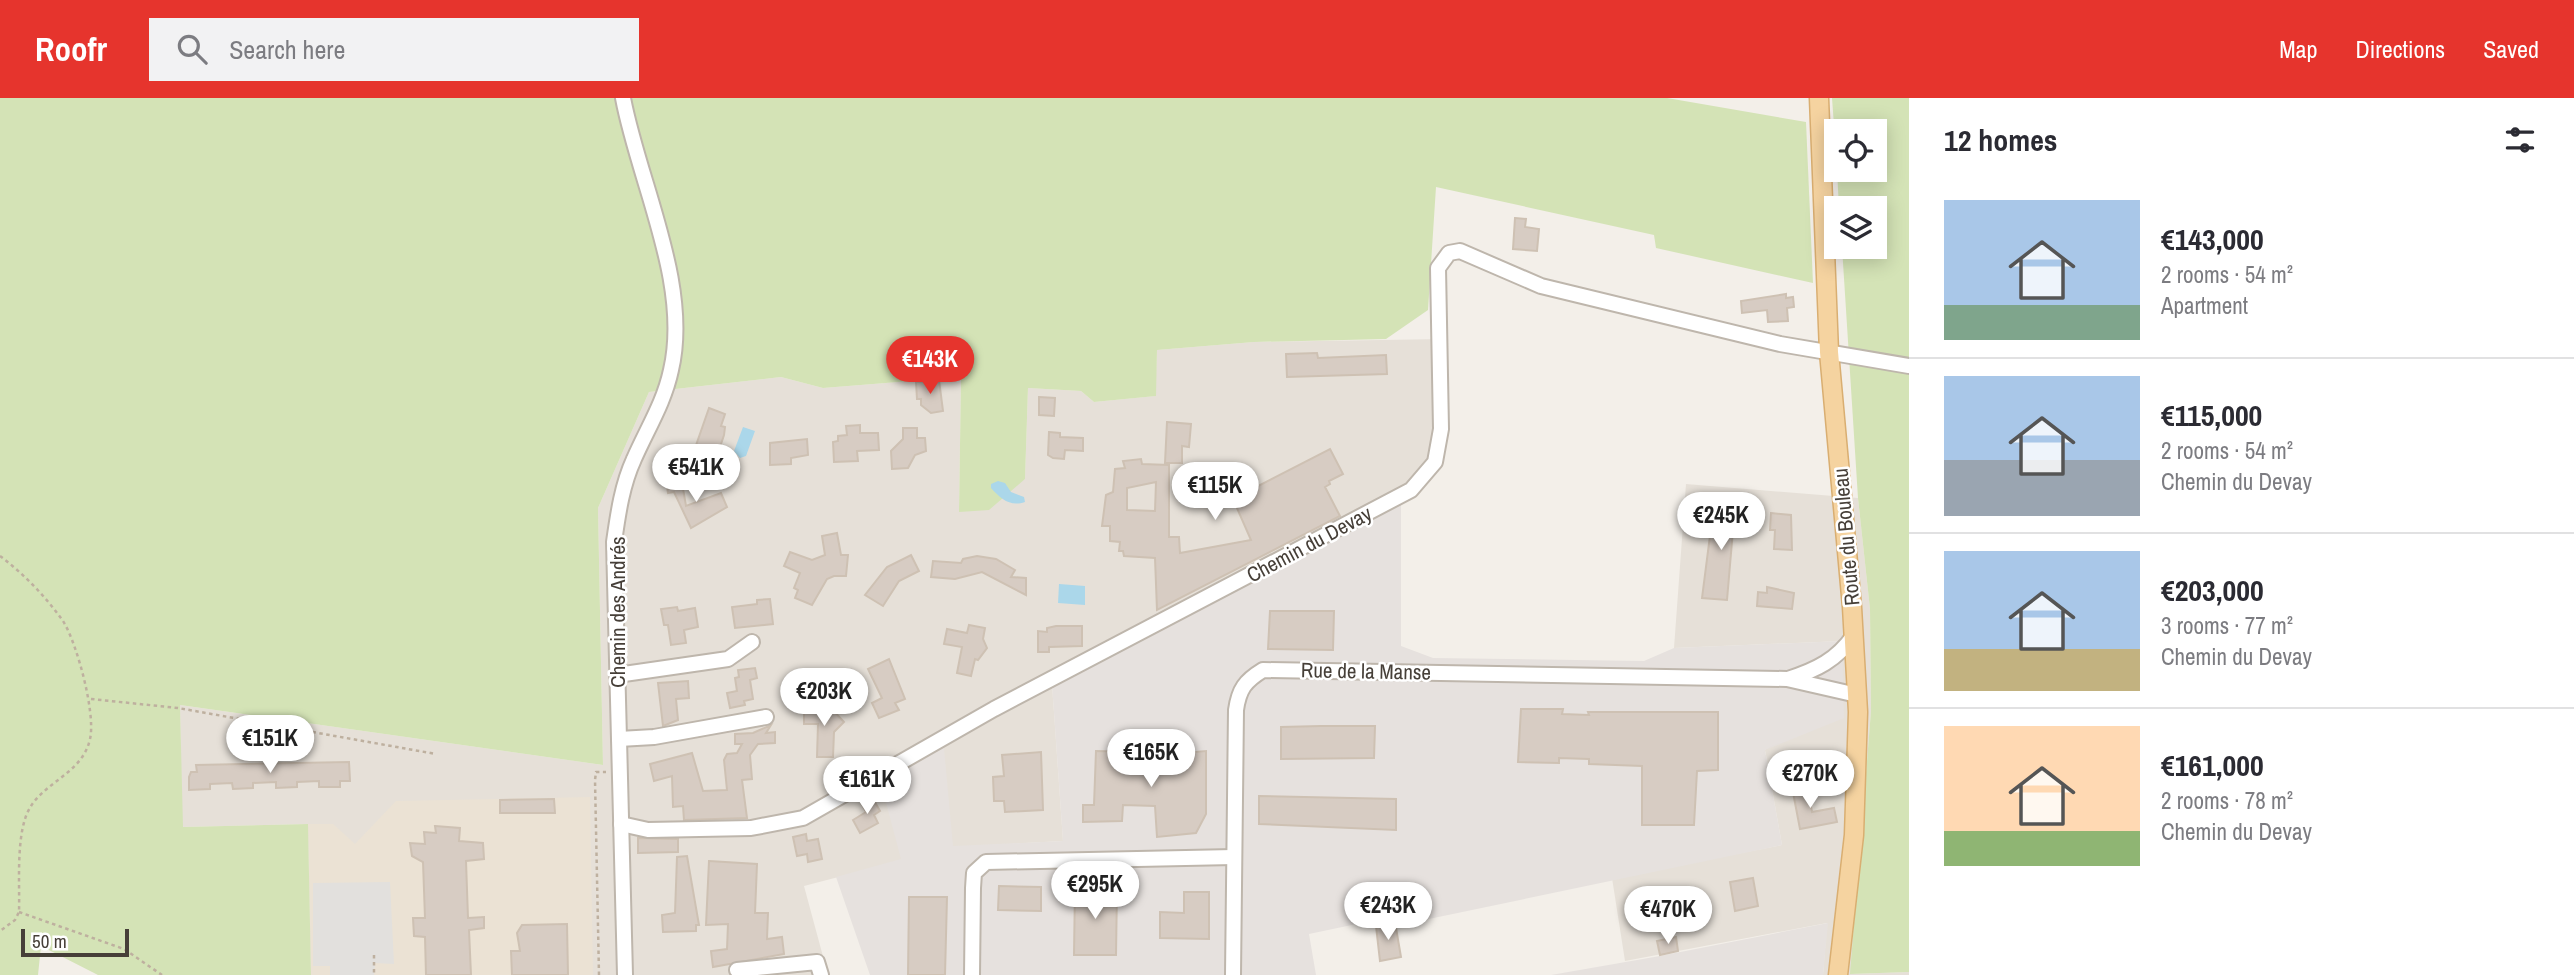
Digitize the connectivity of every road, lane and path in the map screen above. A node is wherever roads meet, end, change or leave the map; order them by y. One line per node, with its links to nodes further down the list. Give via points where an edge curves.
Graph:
1 (623, 98): 8 (street, Chemin des Andrés, via 675,312 672,368 663,401 634,459 617,522 613,567)
2 (1819, 98): 3 (main road, Route du Bouleau)
3 (1829, 352): 4 (street, Chemin du Devay); 6 (main road, Route du Bouleau); 16 (street, Chemin du Devay, via 1553,289 1461,251 1449,253 1438,268 1441,429 1435,462 1411,490 995,709 803,818 751,828 648,830)
4 (1909, 366)
5 (0, 556): 11 (path, via 22,573 64,623)
6 (1854, 635): 9 (street, via 1844,650 1819,669); 10 (main road, Route du Bouleau)
7 (752, 642): 8 (street, via 728,659)
8 (617, 675): 13 (street, Chemin des Andrés)
9 (1787, 679): 10 (street); 17 (street, Rue de la Manse, via 1263,670 1249,678 1237,701)
10 (1857, 695): 29 (main road, Route du Bouleau, via 1854,835)
11 (90, 699): 14 (path, via 178,708); 18 (path, via 90,740 76,765 30,807 21,842)
12 (765, 717): 13 (street)
13 (619, 739): 16 (street, Chemin des Andrés)
14 (436, 754)
15 (595, 780): 24 (path)
16 (621, 824): 25 (street, Chemin des Andrés)
17 (1234, 858): 27 (street, via 986,862 974,873); 28 (street, Rue de la Manse)
18 (19, 912): 19 (path); 22 (path, via 124,948)
19 (0, 931)
20 (374, 955): 23 (path)
21 (737, 971): 26 (street, via 817,962)
22 (162, 975)
23 (374, 975)
24 (598, 975)
25 (625, 975)
26 (821, 975)
27 (972, 975)
28 (1233, 975)
29 (1838, 975)

